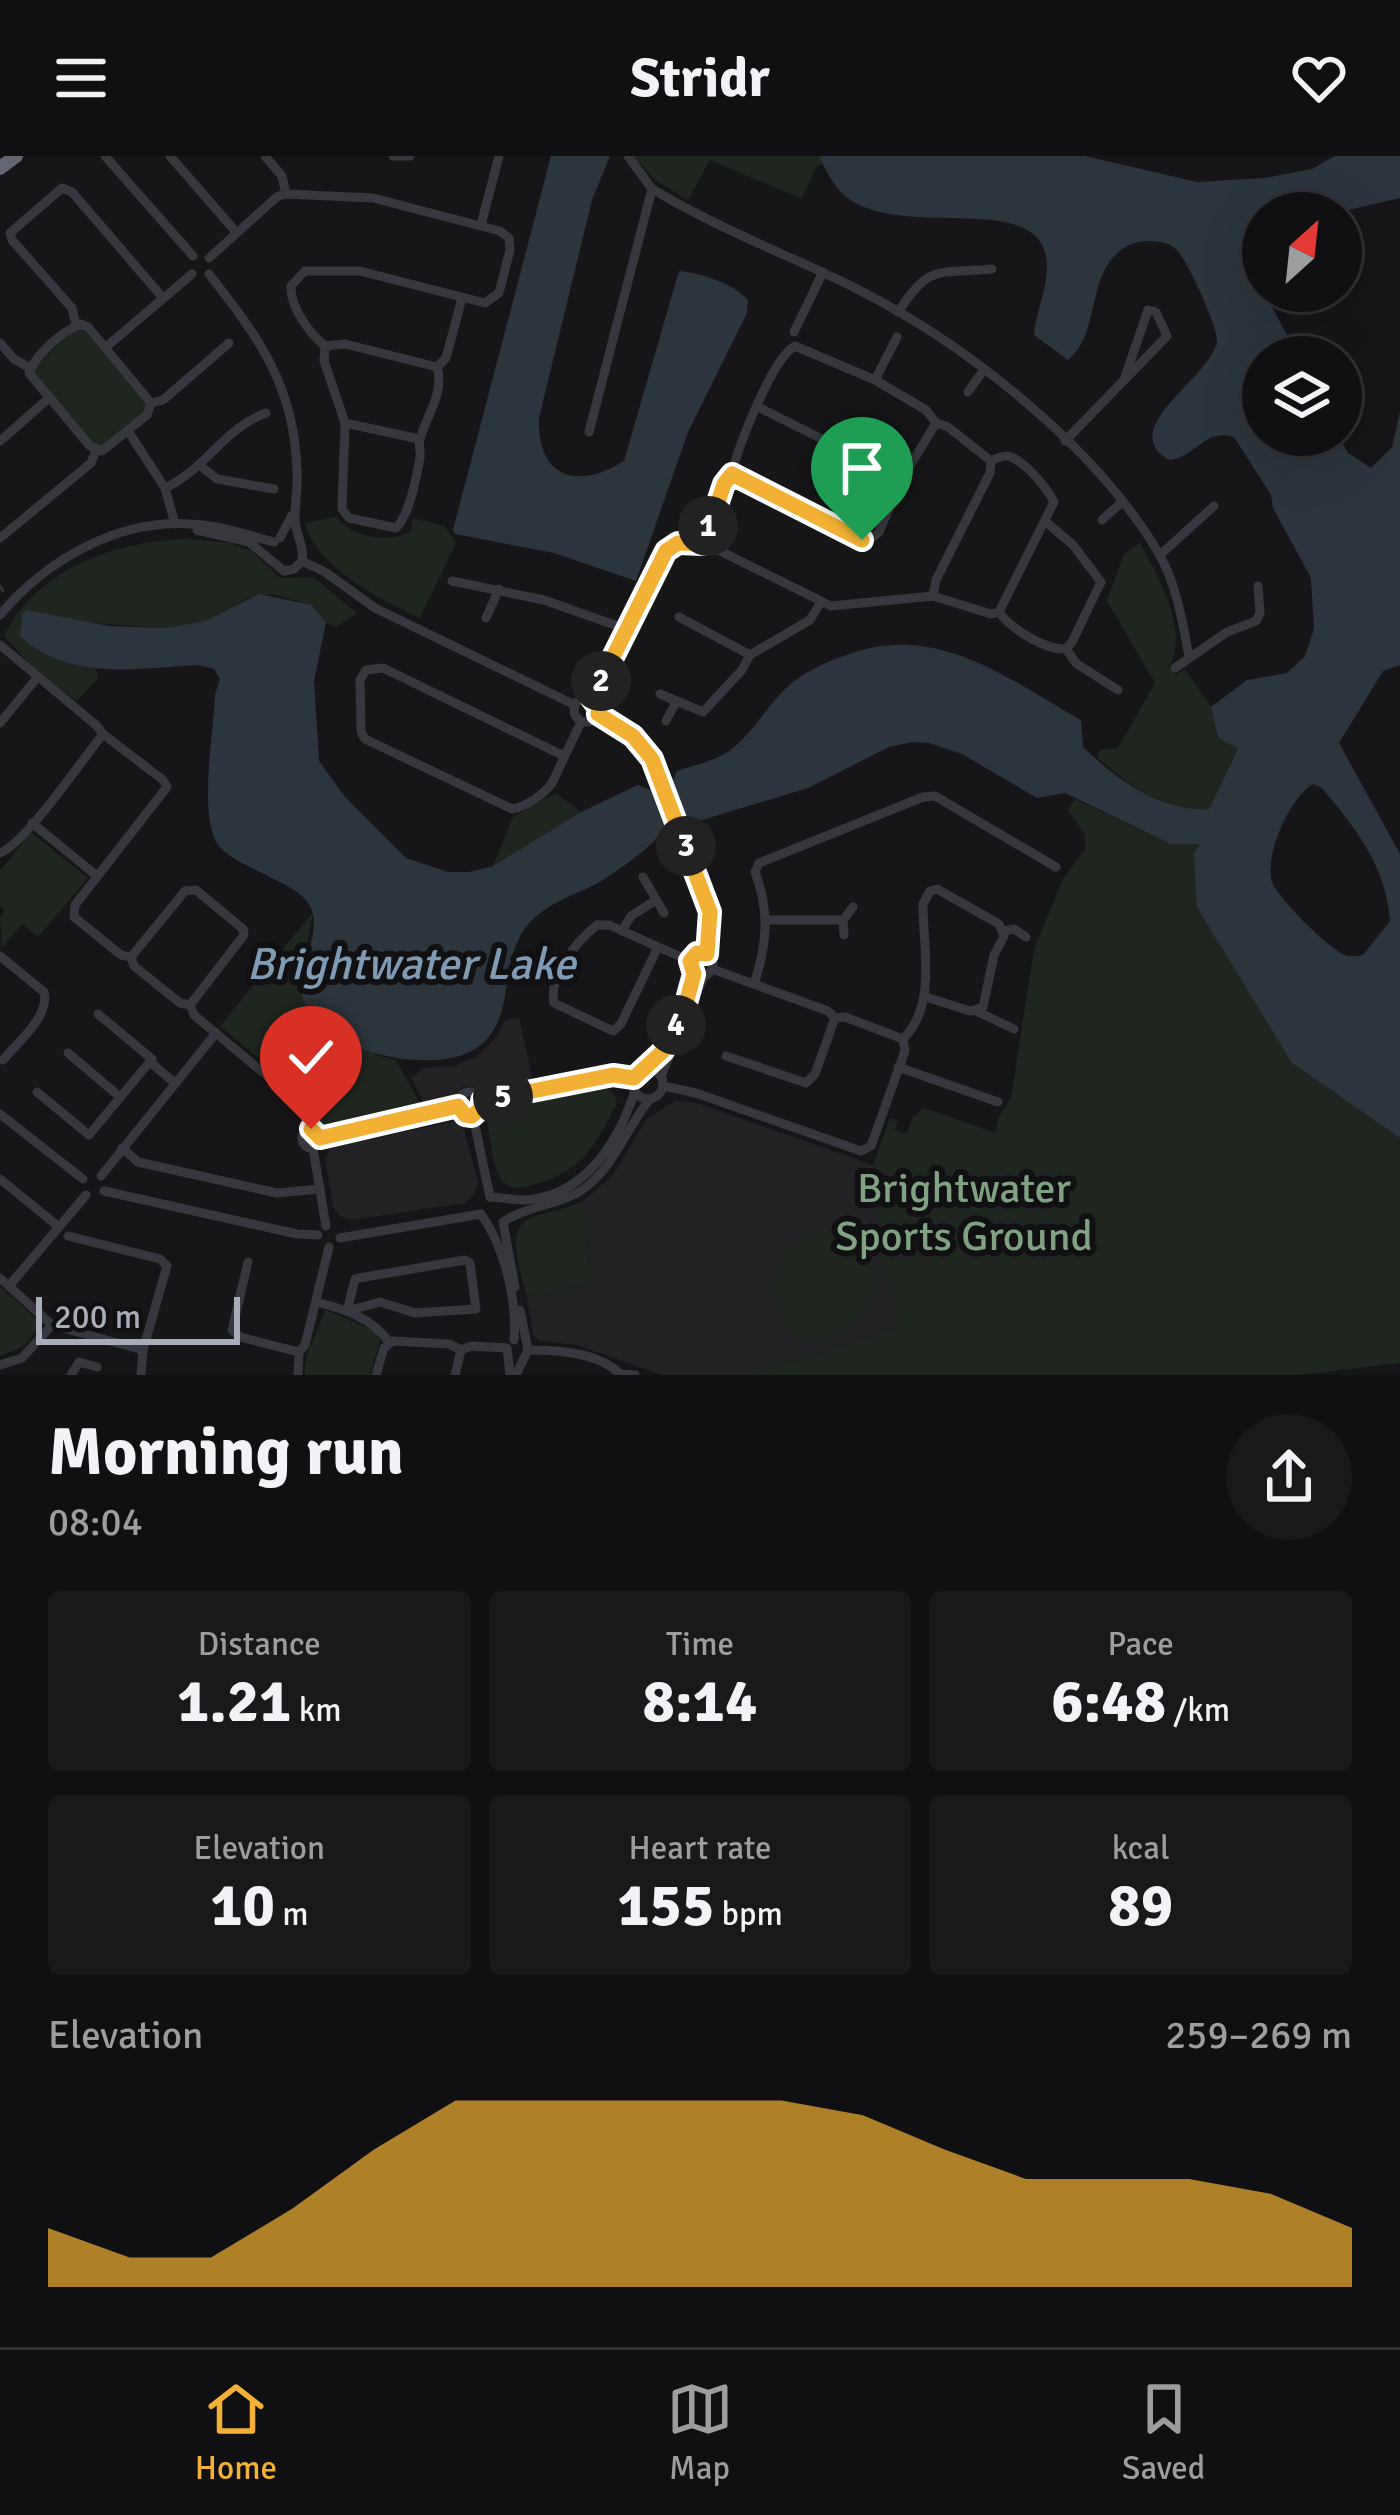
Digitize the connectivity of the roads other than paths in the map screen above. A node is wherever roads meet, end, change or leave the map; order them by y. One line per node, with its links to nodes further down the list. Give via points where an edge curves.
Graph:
1 (16, 156): 9 (highway)
2 (105, 156): 14 (street)
3 (170, 156): 13 (street)
4 (265, 156): 11 (street, via 283,176)
5 (394, 156): 6 (street)
6 (410, 156)
7 (499, 156): 12 (street)
8 (628, 156): 10 (street)
9 (0, 168)
10 (652, 188): 17 (street); 43 (street)
11 (286, 194): 12 (street, via 374,198); 13 (street)
12 (481, 225): 21 (street, via 511,244 499,293 485,303)
13 (236, 232): 15 (street)
14 (193, 256): 15 (street); 18 (street)
15 (209, 258): 19 (street)
16 (992, 269): 22 (street, via 930,274)
17 (823, 272): 22 (street); 24 (street)
18 (192, 274): 19 (street); 20 (street)
19 (209, 274): 56 (street, via 257,335 283,388 298,470)
20 (164, 298): 23 (street, via 62,188 10,233 72,308); 29 (street)
21 (462, 298): 28 (street, via 361,272 312,269 290,293); 31 (street)
22 (898, 312): 32 (street)
23 (76, 325): 29 (street); 30 (street)
24 (794, 332)
25 (897, 337): 33 (street)
26 (0, 343): 30 (street)
27 (229, 343): 37 (street)
28 (325, 346): 31 (street); 40 (street)
29 (106, 347): 37 (street)
30 (30, 368): 36 (street)
31 (436, 368): 44 (street, via 440,383)
32 (983, 371): 35 (street); 46 (street)
33 (875, 380): 38 (street, via 795,346 783,352); 41 (street)
34 (1124, 380): 34 (street, via 1148,310 1156,312 1167,336); 46 (street)
35 (968, 392)
36 (49, 398): 45 (street); 47 (street)
37 (151, 403): 42 (street)
38 (760, 408): 50 (street); 51 (street)
39 (266, 413): 49 (street)
40 (345, 423): 44 (street); 44 (street, via 344,514 391,529 404,520)
41 (936, 423): 48 (street); 51 (street)
42 (128, 431): 47 (street); 52 (street)
43 (589, 431)
44 (419, 439)
45 (0, 441)
46 (1065, 441): 54 (street)
47 (96, 450): 60 (street, via 91,463)
48 (991, 460): 58 (street, via 1009,456 1050,493); 70 (street)
49 (202, 467): 52 (street); 53 (street, via 217,479)
50 (732, 474): 51 (street, via 868,541); 63 (street)
51 (902, 479)
52 (165, 488): 59 (street)
53 (274, 489)
54 (1122, 502): 57 (street); 64 (street)
55 (1214, 506): 64 (street)
56 (295, 510): 61 (street); 62 (street)
57 (1102, 520)
58 (1046, 522): 72 (street); 78 (street, via 1101,582)
59 (175, 526): 62 (street); 65 (street, via 249,542); 73 (street, via 107,538 50,568)
60 (0, 538)
61 (296, 539): 62 (street); 66 (street)
62 (277, 540): 65 (street)
63 (704, 544): 71 (street); 76 (street, via 669,547)
64 (1160, 555): 80 (street)
65 (271, 561): 66 (street, via 284,571)
66 (302, 561): 87 (street, via 374,608)
67 (452, 580): 69 (street)
68 (1258, 586): 80 (street, via 1256,621)
69 (499, 589): 75 (street); 76 (street)
70 (933, 596): 71 (street, via 838,608); 72 (street)
71 (820, 602): 79 (street, via 810,620)
72 (998, 612): 78 (street, via 1054,650)
73 (0, 615)
74 (679, 617): 79 (street)
75 (486, 618)
76 (626, 629): 85 (street)
77 (0, 646): 82 (street)
78 (1066, 649): 83 (street)
79 (750, 655): 86 (street, via 709,708 696,712)
80 (1189, 657): 81 (street)
81 (1175, 668)
82 (37, 679): 91 (street); 92 (street)
83 (1118, 690)
84 (660, 694): 86 (street)
85 (592, 699): 87 (street); 88 (street)
86 (676, 702): 90 (street)
87 (575, 705): 89 (street)
88 (598, 714): 89 (street); 109 (street, via 646,748 658,772 710,912)
89 (581, 722): 93 (street)
90 (666, 722)
91 (0, 723)
92 (103, 734): 94 (street); 97 (street, via 167,787)
93 (564, 756): 93 (street, via 547,790 512,808 370,743 361,732 360,680 375,667)
94 (32, 824): 95 (street); 97 (street)
95 (0, 853)
96 (1056, 867): 102 (street, via 929,796 759,863)
97 (98, 876): 111 (street, via 74,917)
98 (643, 878): 99 (street)
99 (656, 900): 101 (street); 105 (street)
100 (853, 907): 103 (street)
101 (664, 913)
102 (766, 920): 103 (street); 114 (street)
103 (843, 920): 106 (street)
104 (1004, 931): 107 (street); 115 (street, via 945,891 931,891 923,904); 117 (street, via 986,1002)
105 (622, 932): 108 (street); 108 (street, via 596,925 577,942 554,1003 613,1031)
106 (844, 934)
107 (1026, 937)
108 (657, 949): 112 (street)
109 (707, 954): 112 (street); 113 (street)
110 (0, 956): 125 (street, via 47,999)
111 (130, 957): 116 (street); 116 (street, via 185,891 196,890 244,935)
112 (690, 961): 113 (street)
113 (704, 973): 114 (street); 129 (street); 131 (street)
114 (754, 984): 119 (street)
115 (926, 997): 117 (street); 122 (street)
116 (190, 1005): 121 (street)
117 (976, 1012): 120 (street)
118 (98, 1014): 126 (street)
119 (835, 1018): 122 (street); 124 (street, via 806,1083)
120 (1014, 1029)
121 (216, 1034): 132 (street); 142 (street, via 296,1100)
122 (903, 1039): 127 (street)
123 (68, 1054): 135 (street)
124 (726, 1056)
125 (2, 1059): 128 (street)
126 (149, 1062): 132 (street); 135 (street)
127 (898, 1067): 131 (street, via 867,1150); 138 (street)
128 (14, 1069)
129 (647, 1069): 130 (street); 131 (street)
130 (634, 1078): 133 (street); 137 (street, via 613,1075)
131 (662, 1081): 136 (street)
132 (175, 1083): 144 (street)
133 (635, 1090): 136 (street); 153 (street, via 590,1172 557,1192)
134 (37, 1092): 135 (street, via 89,1135)
135 (120, 1097)
136 (650, 1099): 155 (street, via 591,1183)
137 (482, 1101): 139 (street, via 469,1092); 141 (street)
138 (998, 1102)
139 (458, 1106): 141 (street); 143 (street)
140 (0, 1114): 148 (street)
141 (472, 1116): 152 (street)
142 (308, 1130): 143 (street); 145 (street, via 302,1143)
143 (320, 1138): 145 (street)
144 (122, 1148): 146 (street); 149 (street, via 138,1162 277,1192)
145 (313, 1148): 149 (street)
146 (101, 1176): 148 (street); 150 (street)
147 (0, 1178): 157 (street)
148 (83, 1179): 151 (street)
149 (320, 1189): 158 (street)
150 (104, 1191): 151 (street); 158 (street, via 297,1234)
151 (86, 1195): 157 (street)
152 (490, 1197): 153 (street); 154 (street)
153 (505, 1200): 155 (street)
154 (481, 1214): 156 (street); 160 (street)
155 (504, 1221): 156 (street); 170 (street)
156 (490, 1224): 170 (street)
157 (58, 1227): 165 (street)
158 (322, 1231): 160 (street, via 336,1228); 162 (street, via 321,1244)
159 (68, 1236): 161 (street)
160 (340, 1238): 162 (street)
161 (100, 1244): 163 (street); 171 (street, via 167,1266)
162 (329, 1247): 166 (street)
163 (96, 1259)
164 (248, 1262): 173 (street, via 232,1330)
165 (4, 1282): 168 (street)
166 (316, 1302): 167 (street); 173 (street)
167 (347, 1311): 167 (street, via 359,1278 470,1263 476,1309 415,1313 380,1302); 169 (street)
168 (52, 1325): 171 (street); 174 (street, via 22,1358)
169 (389, 1342): 172 (street); 179 (street)
170 (517, 1349): 172 (street); 181 (street); 182 (street, via 572,1353)
171 (143, 1350): 177 (street)
172 (460, 1350): 180 (street)
173 (299, 1352): 178 (street)
174 (0, 1365)
175 (98, 1366): 176 (street, via 80,1362)
176 (71, 1375)
177 (141, 1375)
178 (298, 1375)
179 (376, 1375)
180 (455, 1375)
181 (513, 1375)
182 (620, 1375): 183 (street)
183 (635, 1375)

